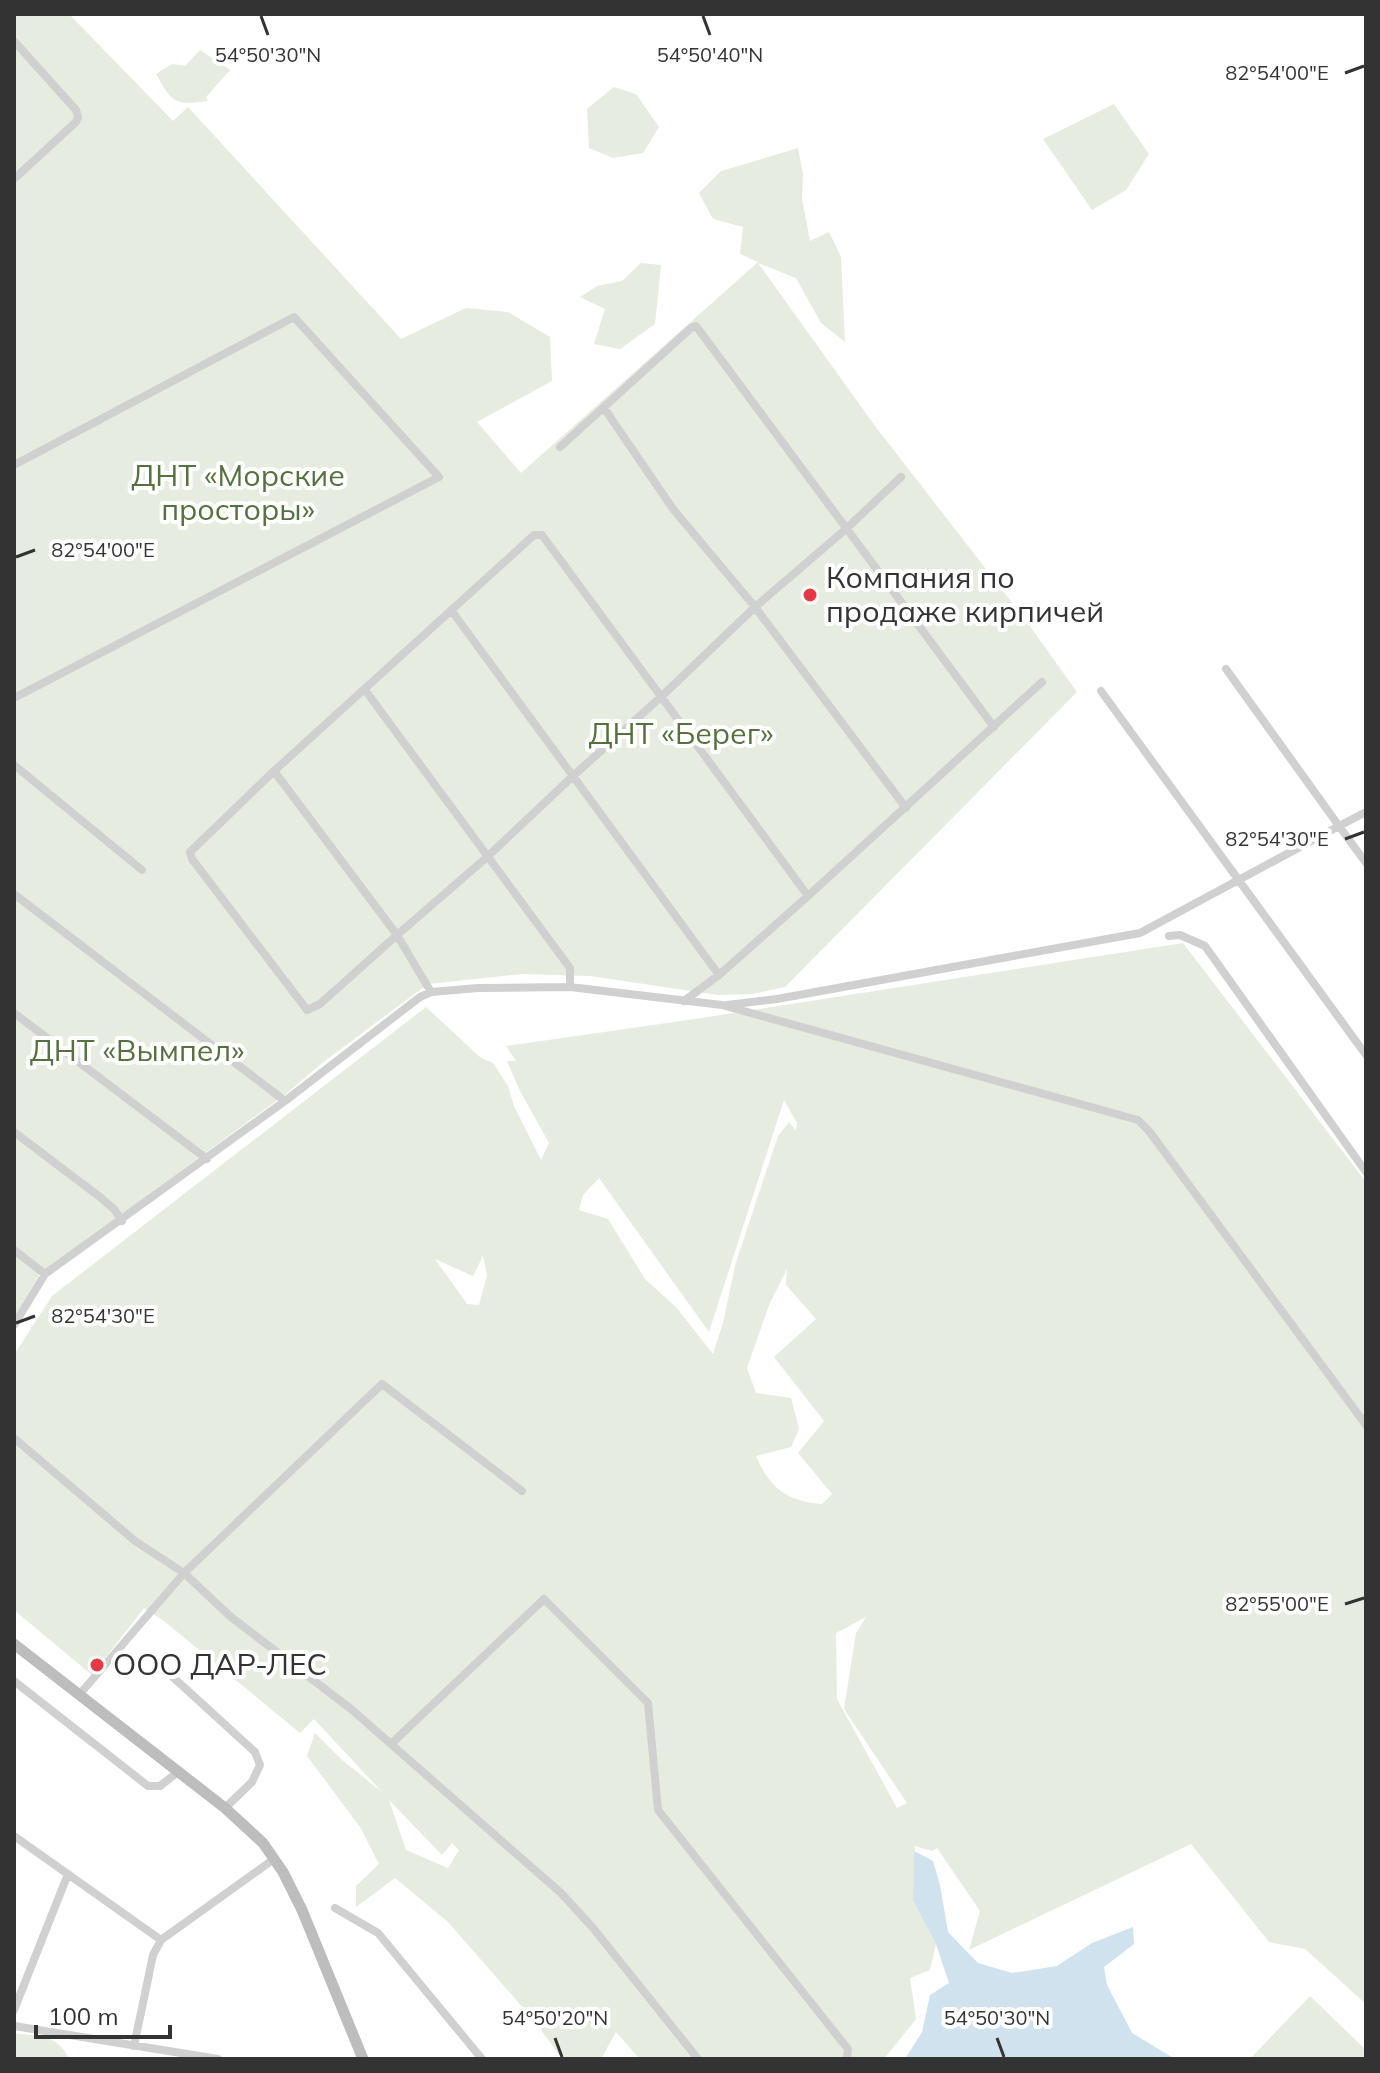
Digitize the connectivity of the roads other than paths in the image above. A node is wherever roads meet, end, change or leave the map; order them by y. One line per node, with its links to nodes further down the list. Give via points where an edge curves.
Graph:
1 (14, 41): 2 (street, via 78,117)
2 (14, 179)
3 (604, 408): 4 (street); 7 (street, via 696,326); 8 (street, via 673,509)
4 (560, 447)
5 (14, 465): 15 (street, via 294,317 439,477)
6 (901, 477): 7 (street)
7 (846, 529): 8 (street); 16 (street)
8 (755, 607): 14 (street); 20 (street)
9 (451, 610): 12 (street); 14 (street, via 534,535 542,535); 19 (street)
10 (1226, 669): 22 (street)
11 (1042, 682): 16 (street)
12 (365, 690): 18 (street); 23 (street)
13 (1101, 691): 26 (street)
14 (662, 696): 19 (street); 28 (street)
15 (14, 698)
16 (994, 727): 20 (street)
17 (14, 765): 25 (street)
18 (274, 771): 29 (street); 29 (street, via 190,852 192,859 307,1010)
19 (573, 776): 23 (street); 31 (street)
20 (906, 808): 28 (street)
21 (1366, 812): 22 (street)
22 (1339, 826): 24 (street); 26 (street)
23 (486, 858): 29 (street); 32 (street, via 570,968)
24 (1366, 863)
25 (142, 870)
26 (1240, 880): 35 (street, via 1140,933); 37 (street)
27 (14, 894): 38 (street)
28 (808, 896): 31 (street)
29 (397, 935): 33 (street)
30 (1169, 936): 41 (street, via 1205,946)
31 (719, 975): 34 (street)
32 (570, 987): 33 (street); 34 (street)
33 (431, 992): 38 (street)
34 (684, 1001): 35 (street)
35 (722, 1005): 46 (street, via 1138,1120)
36 (14, 1013): 40 (street)
37 (1366, 1055)
38 (285, 1101): 40 (street)
39 (14, 1132): 42 (street, via 100,1197)
40 (207, 1159): 42 (street)
41 (1366, 1172)
42 (122, 1221): 44 (street)
43 (14, 1250): 44 (street)
44 (45, 1274): 45 (street)
45 (14, 1325)
46 (1366, 1425)
47 (14, 1438): 49 (street, via 135,1541)
48 (522, 1491): 49 (street, via 382,1384)
49 (184, 1573): 53 (street); 54 (street)
50 (14, 1644): 53 (main road)
51 (152, 1658): 56 (street, via 255,1752 260,1765 252,1782)
52 (14, 1681): 55 (street, via 148,1786 160,1786)
53 (79, 1695): 55 (main road)
54 (391, 1744): 68 (street, via 561,1893); 69 (street, via 544,1599 648,1703 658,1810 848,2049)
55 (178, 1772): 56 (main road)
56 (225, 1808): 58 (main road)
57 (14, 1836): 59 (street)
58 (274, 1859): 61 (street); 66 (main road, via 302,1910)
59 (68, 1874): 61 (street); 62 (street)
60 (335, 1908): 67 (street, via 378,1933)
61 (161, 1940): 64 (street, via 153,1955)
62 (14, 2010)
63 (14, 2026): 64 (street)
64 (134, 2046): 65 (street)
65 (218, 2059)
66 (363, 2059)
67 (482, 2059)
68 (698, 2059)
69 (847, 2059)

